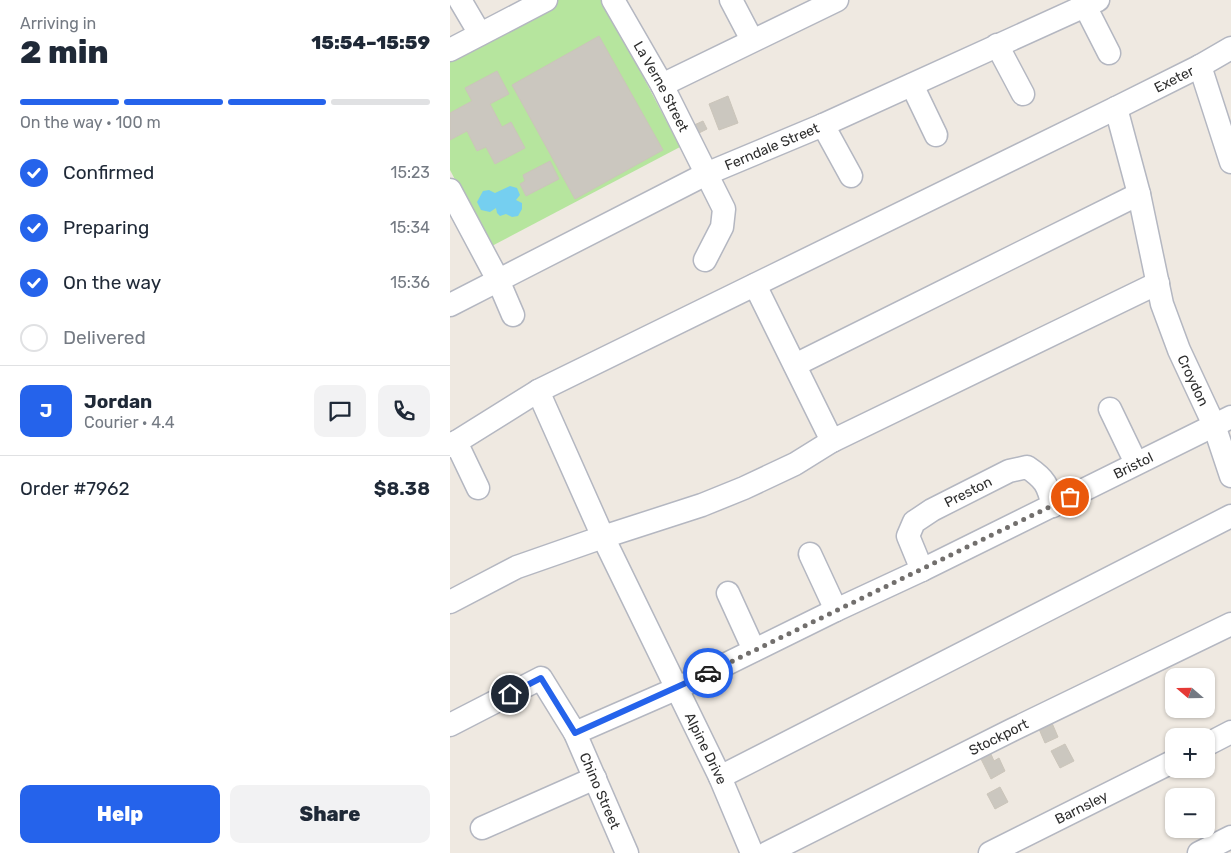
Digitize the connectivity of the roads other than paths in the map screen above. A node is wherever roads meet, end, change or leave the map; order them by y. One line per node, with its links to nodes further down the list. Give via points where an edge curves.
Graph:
1 (460, 0): 7 (street)
2 (546, 0): 7 (street)
3 (613, 0): 14 (street, La Verne Street)
4 (730, 0): 8 (street)
5 (837, 0): 8 (street)
6 (1089, 2): 9 (street, Ferndale Street); 12 (street)
7 (480, 34): 11 (street)
8 (752, 40): 14 (street)
9 (997, 45): 15 (street, Ferndale Street); 16 (street)
10 (1231, 48): 13 (street, Exeter)
11 (450, 50)
12 (1109, 53)
13 (1200, 66): 17 (street, Exeter); 20 (street)
14 (662, 85): 21 (street, La Verne Street)
15 (912, 85): 18 (street, Ferndale Street); 19 (street)
16 (1023, 94)
17 (1116, 108): 24 (street, Croydon); 28 (street, Exeter)
18 (823, 125): 21 (street, Ferndale Street); 22 (street)
19 (936, 135)
20 (1231, 162)
21 (706, 174): 25 (street, La Verne Street, via 724,209 722,227); 26 (street, Ferndale Street)
22 (851, 176)
23 (451, 193): 26 (street)
24 (1139, 194): 27 (street, Croydon); 31 (street)
25 (705, 260)
26 (498, 280): 29 (street, Ferndale Street); 30 (street)
27 (1158, 283): 34 (street, Croydon, via 1168,322); 35 (street)
28 (755, 286): 31 (street); 32 (street, Exeter)
29 (450, 304)
30 (514, 315)
31 (795, 365): 35 (street)
32 (538, 391): 36 (street, Exeter); 42 (street, Alpine Drive)
33 (1110, 409): 37 (street)
34 (1223, 421): 37 (street, Bristol); 38 (street, Croydon)
35 (832, 441): 42 (street, via 795,464 744,488)
36 (453, 444): 39 (street)
37 (1136, 463): 40 (street, Bristol)
38 (1231, 476)
39 (478, 488)
40 (1054, 506): 44 (street, Bristol); 44 (street, Preston, via 1049,488 1041,476 1028,467 1009,472 914,522 908,536)
41 (1231, 516): 56 (street)
42 (604, 537): 46 (street, via 517,567); 50 (street, Alpine Drive)
43 (810, 554): 47 (street)
44 (922, 570): 47 (street, Bristol)
45 (728, 593): 49 (street)
46 (450, 602)
47 (836, 610): 49 (street, Bristol)
48 (1231, 624): 62 (street, Stockport)
49 (754, 650): 50 (street, Bristol)
50 (678, 688): 53 (street, Bristol); 56 (street, Alpine Drive)
51 (450, 725): 53 (street, Chino Street, via 541,678)
52 (1231, 732): 54 (street)
53 (575, 733): 57 (street, Chino Street)
54 (1215, 740)
55 (1165, 766): 63 (street, Barnsley)
56 (720, 777): 61 (street, Alpine Drive)
57 (595, 778): 58 (street); 60 (street, Chino Street)
58 (482, 828)
59 (1231, 837): 64 (street)
60 (627, 853)
61 (752, 853)
62 (767, 853)
63 (990, 853)
64 (1199, 853)

